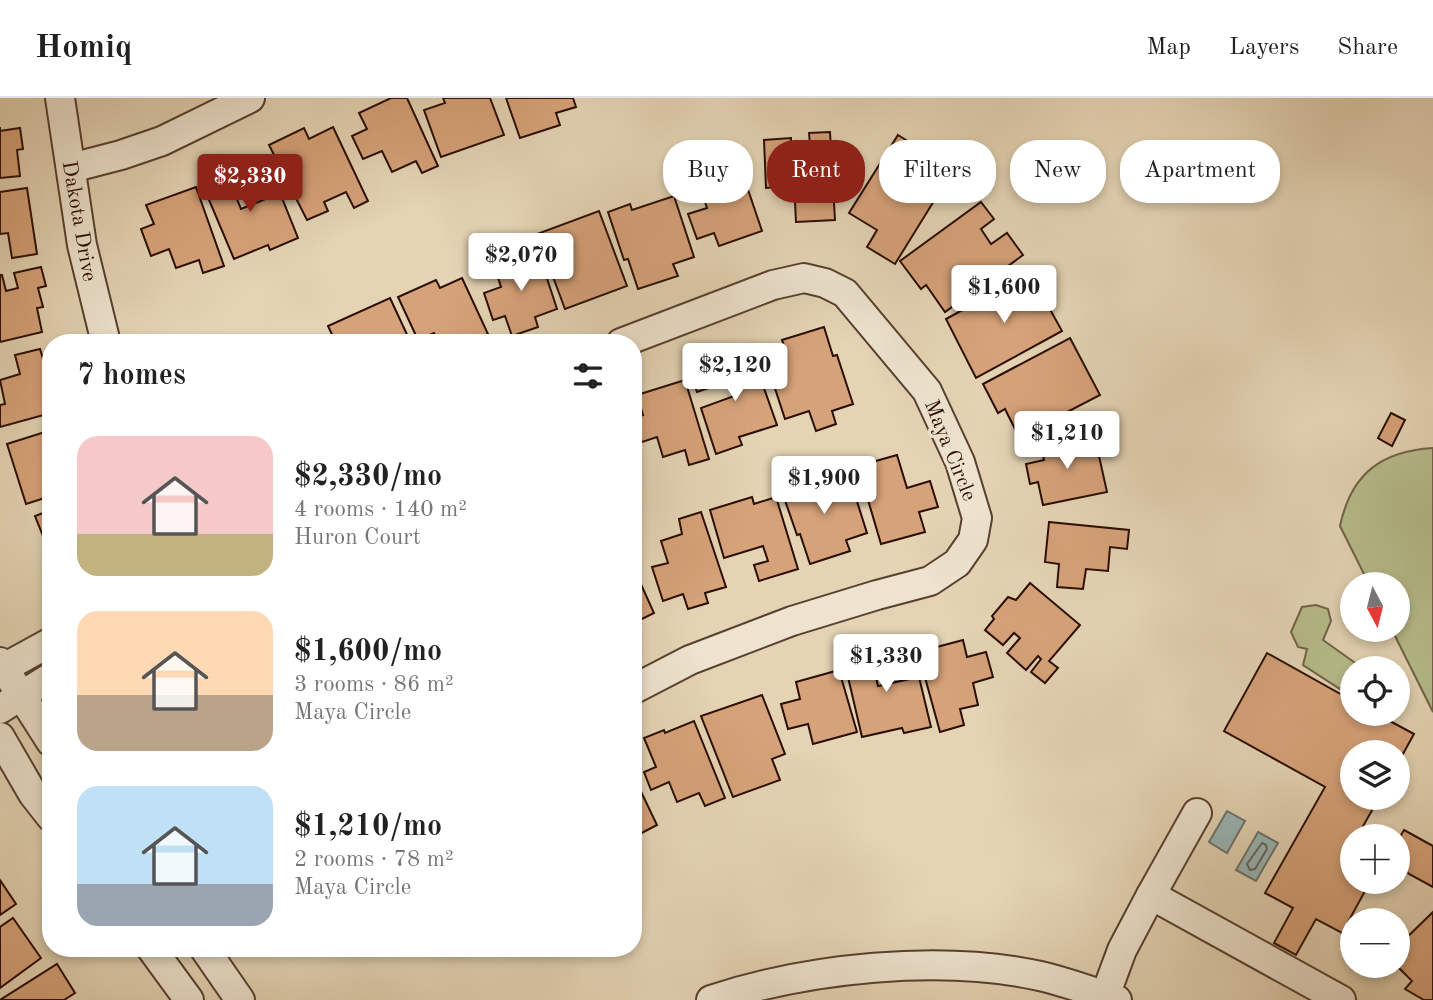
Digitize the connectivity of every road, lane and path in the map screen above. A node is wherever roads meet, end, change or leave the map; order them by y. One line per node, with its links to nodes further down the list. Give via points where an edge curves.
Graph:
1 (60, 98): 3 (street, Dakota Drive)
2 (250, 98): 3 (street, via 162,141)
3 (71, 168): 4 (street, Dakota Drive, via 82,245)
4 (104, 334)
5 (642, 335): 9 (street, Maya Circle, via 793,280 803,278 845,293 927,391 960,461 977,518 973,540 957,563 930,582 792,621 690,660)
6 (42, 646): 7 (street)
7 (1, 667): 10 (street)
8 (42, 683): 10 (street)
9 (642, 685)
10 (11, 702): 11 (street)
11 (42, 733)
12 (0, 737): 13 (street)
13 (42, 806)
14 (1197, 813): 15 (street)
15 (1152, 895): 18 (street, via 1122,950); 22 (street)
16 (157, 957): 19 (street)
17 (210, 957): 20 (street)
18 (1111, 998): 21 (street, via 1038,976 969,967 911,966 783,981)
19 (189, 1000)
20 (240, 1000)
21 (711, 1000)
22 (1341, 1000)

